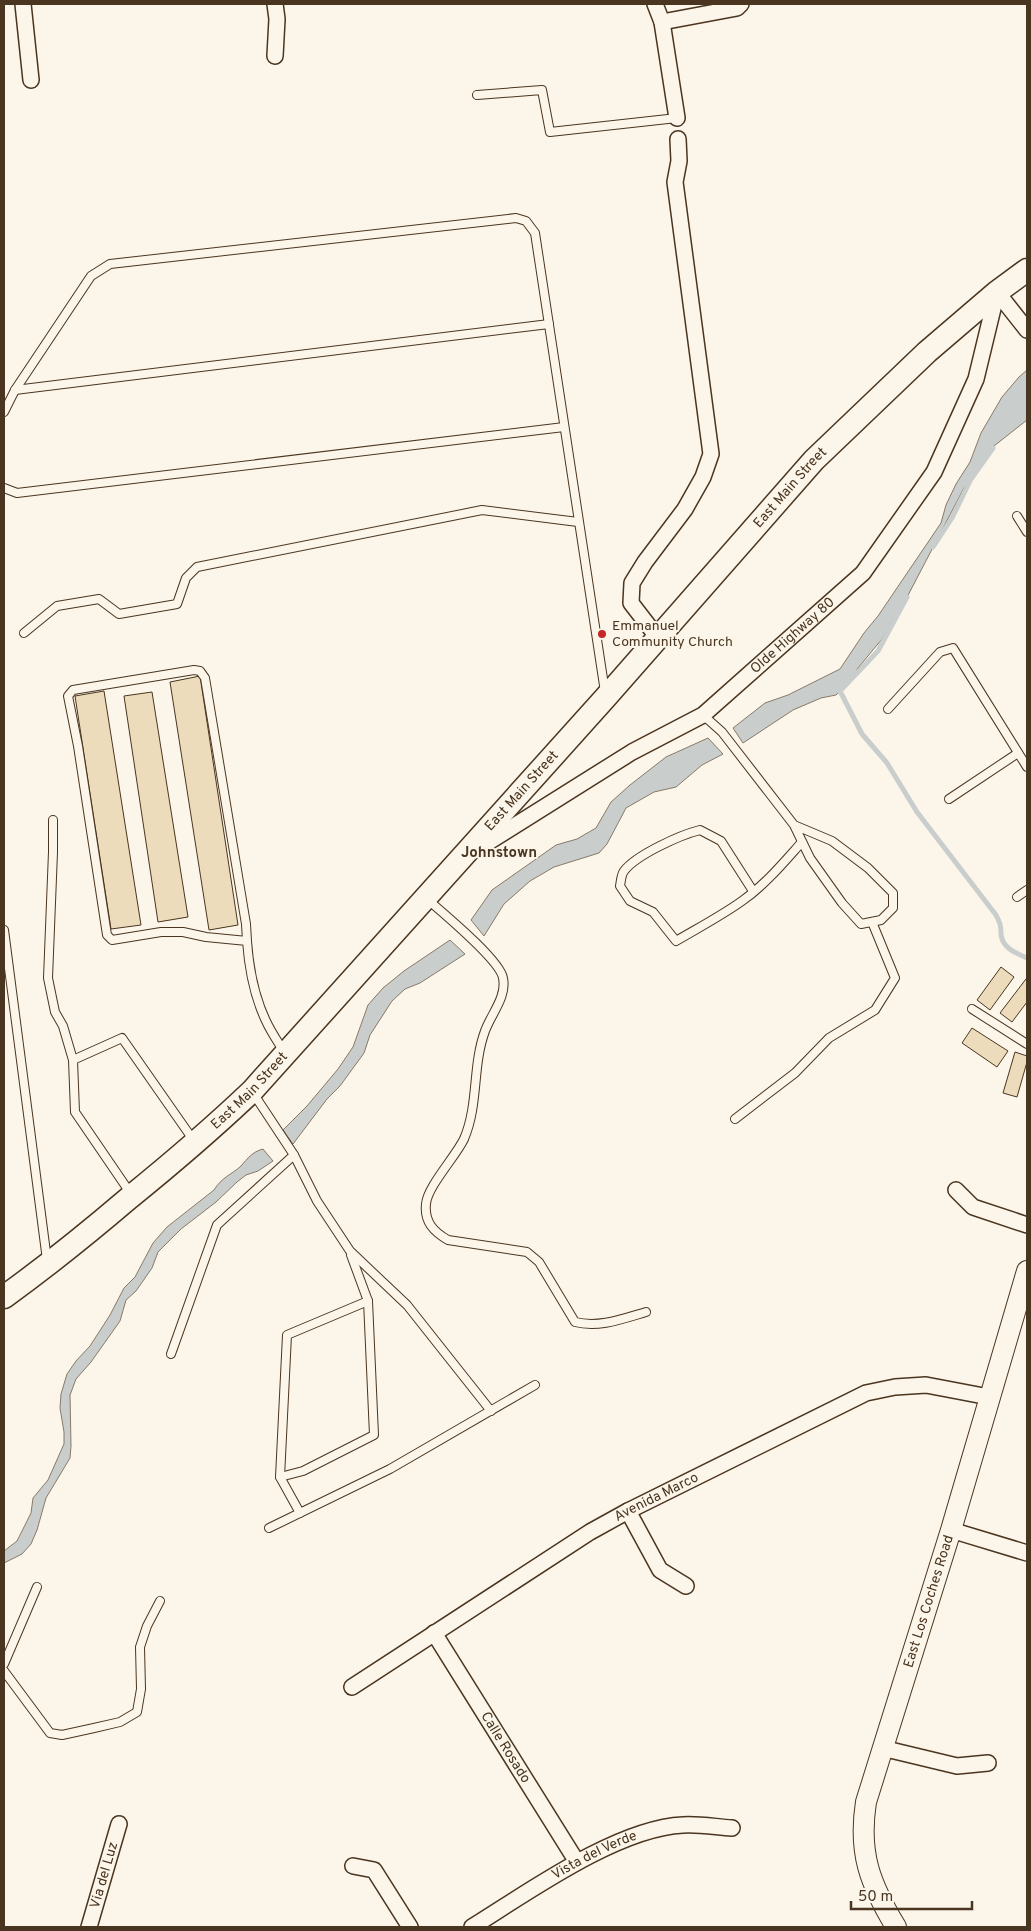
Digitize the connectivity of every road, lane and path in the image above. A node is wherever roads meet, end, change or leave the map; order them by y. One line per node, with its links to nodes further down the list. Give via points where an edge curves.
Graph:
1 (23, 4): 7 (street)
2 (275, 4): 6 (street)
3 (655, 4): 5 (street)
4 (742, 4): 5 (street, via 737,8)
5 (662, 22): 9 (street)
6 (275, 56)
7 (31, 80)
8 (477, 95): 9 (lane, via 542,90 550,132)
9 (676, 118)
10 (678, 139): 23 (street, via 679,161 675,182 711,454 703,477 684,509 632,583 631,603)
11 (1027, 270): 12 (main road, East Main Street)
12 (997, 292): 14 (street); 23 (main road, East Main Street, via 927,352 814,460); 26 (street, Olde Highway 80, via 976,379 934,472 863,572)
13 (549, 324): 15 (lane); 15 (lane, via 535,233 526,222 516,218 110,264 91,276); 17 (lane)
14 (1027, 330)
15 (15, 390): 16 (lane)
16 (4, 412)
17 (564, 427): 18 (lane, via 17,493); 20 (lane)
18 (4, 488)
19 (1017, 516): 21 (lane)
20 (578, 522): 22 (lane, via 482,510 206,565 197,567 186,578 177,604 119,614 99,599 57,606); 24 (lane)
21 (1027, 532)
22 (24, 633)
23 (658, 638): 24 (main road, East Main Street)
24 (606, 697): 33 (main road, East Main Street)
25 (888, 709): 27 (lane, via 940,652 953,648)
26 (703, 715): 31 (lane, via 722,732); 33 (street, Olde Highway 80, via 632,752)
27 (1018, 753): 28 (lane); 29 (lane)
28 (1027, 767)
29 (949, 799)
30 (53, 820): 44 (lane, via 48,978 55,1012 63,1026)
31 (794, 825): 32 (lane); 38 (lane, via 832,842 868,868 893,893 893,908 881,920)
32 (802, 842): 35 (lane); 38 (lane, via 842,903 861,924)
33 (456, 863): 36 (main road, East Main Street)
34 (1027, 890): 37 (lane)
35 (753, 892): 35 (lane, via 676,941 653,912 630,901 620,886 622,873 636,859 700,830 722,841)
36 (426, 897): 43 (main road, East Main Street); 57 (lane, via 483,950 503,978 502,996 484,1033 479,1053 476,1090 467,1130 425,1203 430,1226 448,1240 527,1252 539,1262 575,1322 613,1322)
37 (1017, 897)
38 (872, 922): 46 (lane, via 895,978 875,1010 828,1038 795,1073)
39 (4, 930): 53 (lane)
40 (247, 942): 40 (lane, via 183,932 112,940 107,935 68,696 73,690 194,670 203,674); 43 (lane, via 256,995 266,1022)
41 (972, 1009): 42 (lane)
42 (1027, 1044)
43 (286, 1053): 45 (main road, East Main Street)
44 (73, 1060): 47 (lane, via 122,1038); 50 (lane, via 75,1112)
45 (252, 1091): 47 (main road, East Main Street); 48 (lane)
46 (735, 1119)
47 (195, 1143): 50 (main road, East Main Street)
48 (294, 1155): 52 (lane, via 317,1201); 58 (lane, via 217,1225)
49 (956, 1190): 51 (street, via 973,1206)
50 (132, 1196): 53 (main road, East Main Street)
51 (1027, 1224)
52 (350, 1252): 56 (lane); 61 (lane, via 407,1305)
53 (48, 1266): 55 (main road, East Main Street)
54 (1027, 1271): 60 (street, East Los Coches Road)
55 (4, 1297)
56 (368, 1301): 62 (lane, via 287,1335); 62 (lane, via 374,1435 303,1471)
57 (646, 1312)
58 (171, 1354)
59 (535, 1385): 61 (lane)
60 (990, 1397): 63 (street, Avenida Marco, via 926,1386 895,1387 866,1393); 66 (street, East Los Coches Road)
61 (491, 1411): 64 (lane, via 390,1469)
62 (280, 1477): 64 (lane)
63 (628, 1511): 68 (street, via 660,1570); 71 (street, Avenida Marco)
64 (300, 1513): 65 (lane)
65 (268, 1528)
66 (951, 1530): 67 (street); 75 (street, East Los Coches Road)
67 (1027, 1553)
68 (686, 1586)
69 (37, 1587): 72 (lane)
70 (160, 1601): 73 (lane, via 140,1647 141,1689 137,1712 120,1722 62,1735 50,1733)
71 (434, 1633): 74 (street, Avenida Marco); 79 (street, Calle Rosado)
72 (4, 1664)
73 (4, 1671)
74 (352, 1687)
75 (882, 1748): 76 (street, via 957,1766); 84 (street, East Los Coches Road, via 866,1802 864,1851 871,1882)
76 (988, 1763)
77 (120, 1824): 81 (street, Via del Luz)
78 (732, 1828): 79 (street, Vista del Verde, via 682,1825 647,1831)
79 (577, 1862): 83 (street, Vista del Verde)
80 (353, 1866): 82 (street, via 374,1870)
81 (89, 1927)
82 (410, 1927)
83 (472, 1927)
84 (896, 1927)

